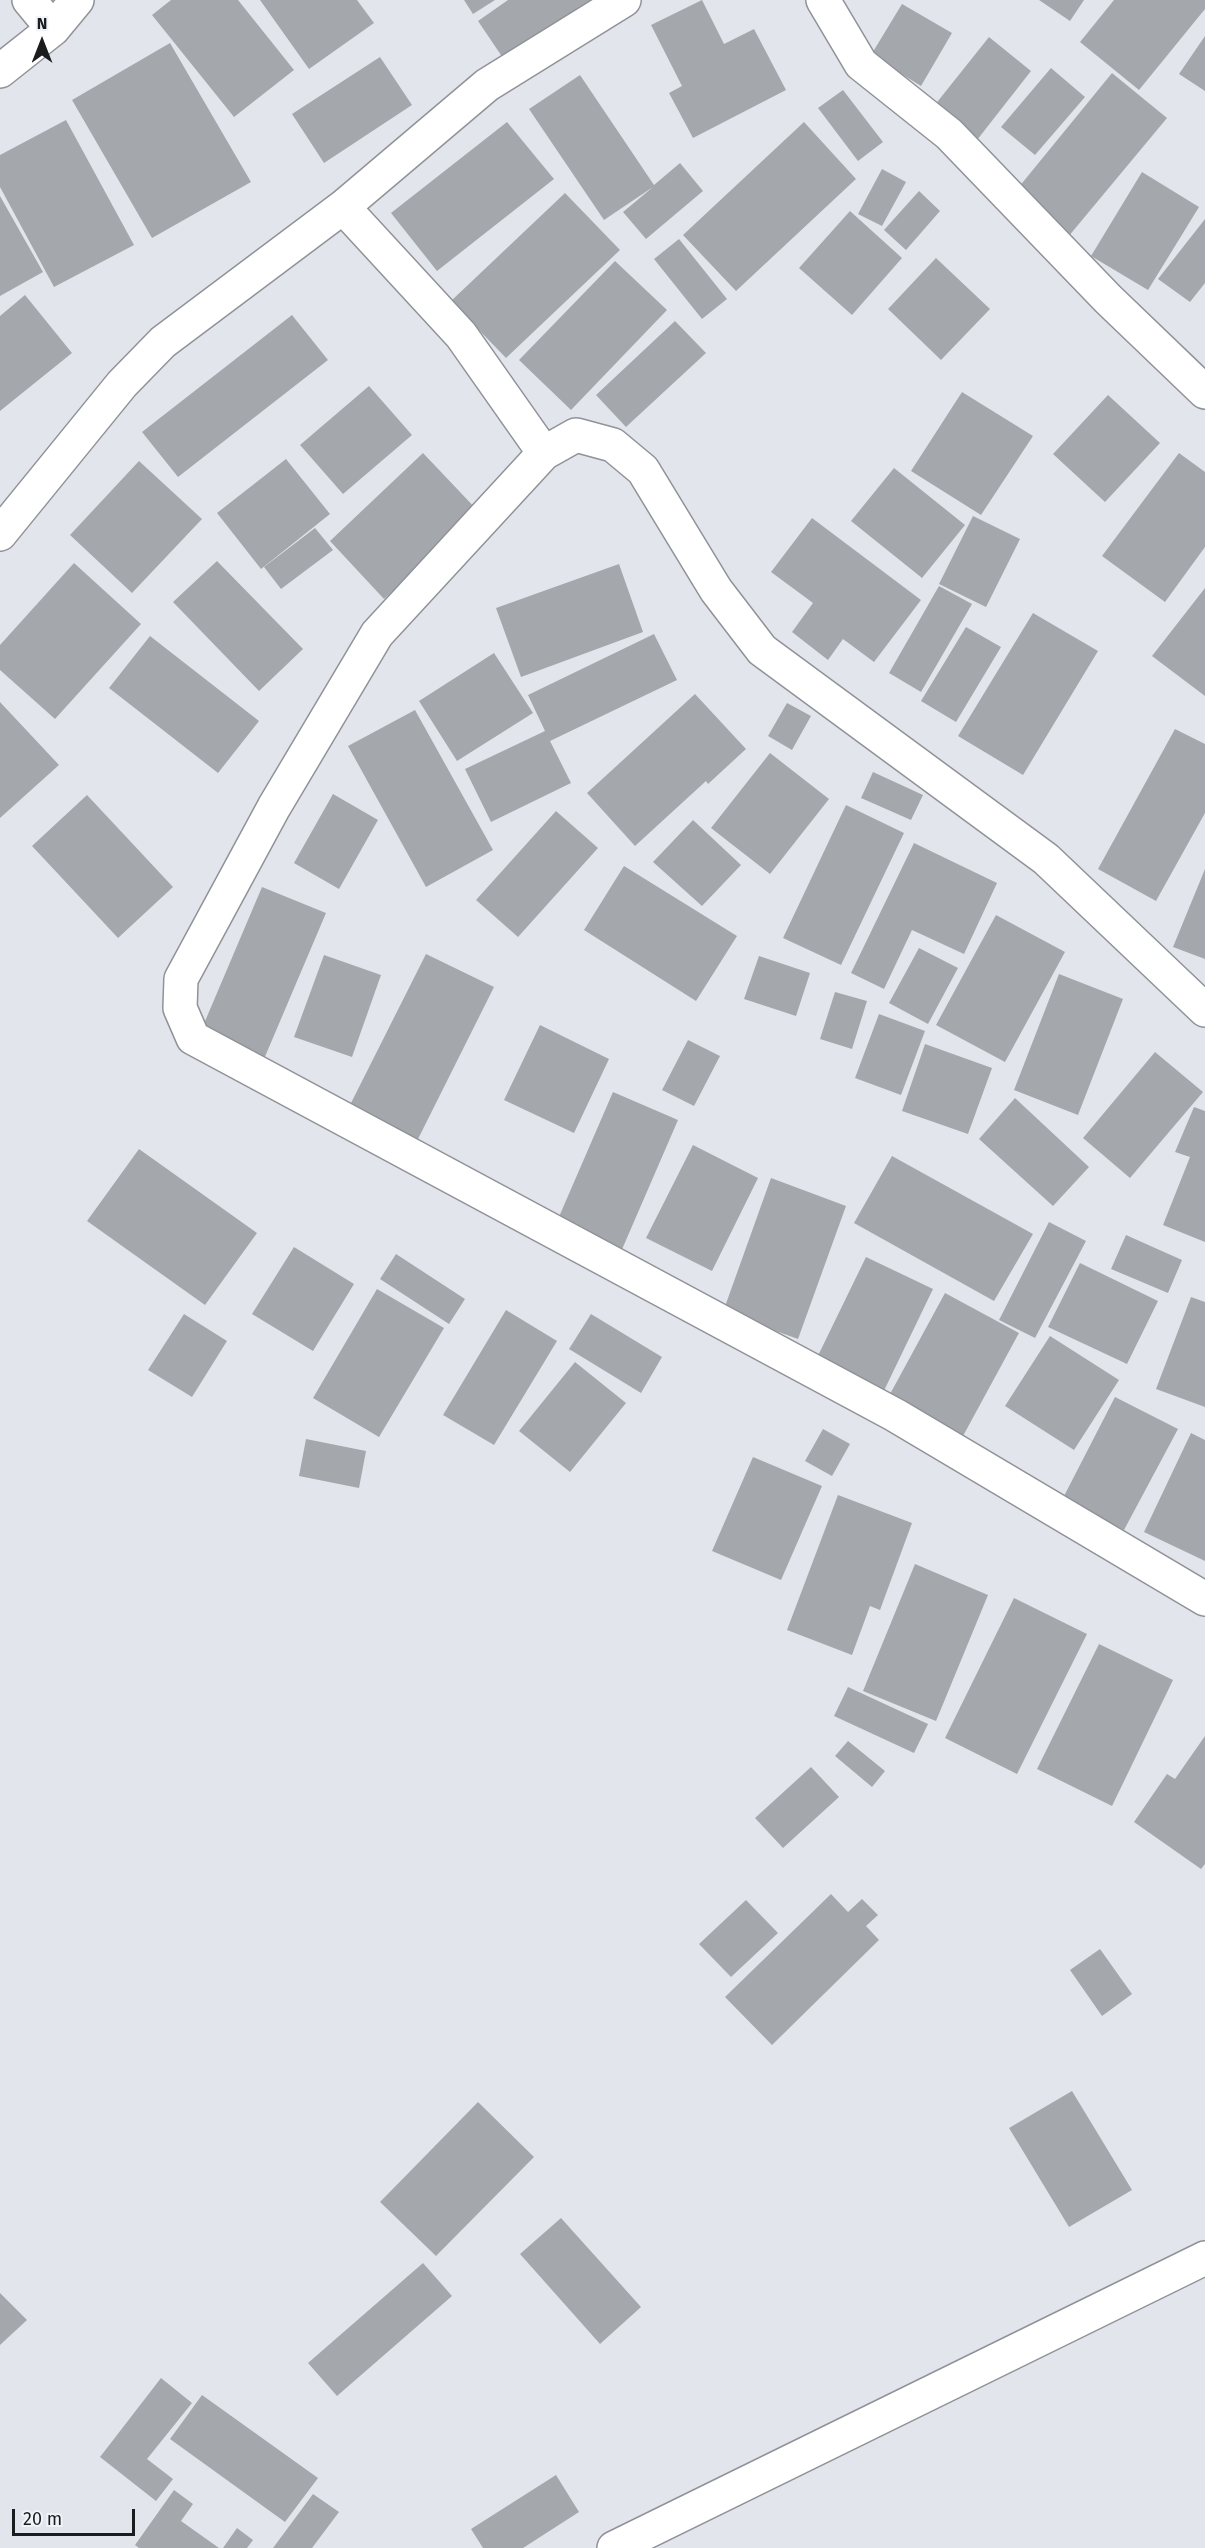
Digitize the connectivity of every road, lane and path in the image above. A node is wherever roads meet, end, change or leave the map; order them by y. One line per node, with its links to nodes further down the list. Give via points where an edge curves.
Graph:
1 (30, 0): 5 (street)
2 (77, 0): 5 (street)
3 (624, 0): 7 (street, via 487,85)
4 (824, 0): 8 (street, via 861,64 949,134 1108,299)
5 (53, 29): 6 (street)
6 (0, 71)
7 (344, 207): 9 (street, via 461,335); 10 (street, via 163,342 122,384)
8 (1205, 392)
9 (544, 453): 11 (street, via 576,435 613,445 643,470 716,590 762,650 1046,859); 12 (street, via 377,634 274,807 181,979 180,1008 193,1038 895,1415)
10 (0, 534)
11 (1205, 1010)
12 (1205, 1599)
13 (1205, 2258): 14 (street)
14 (614, 2548)

